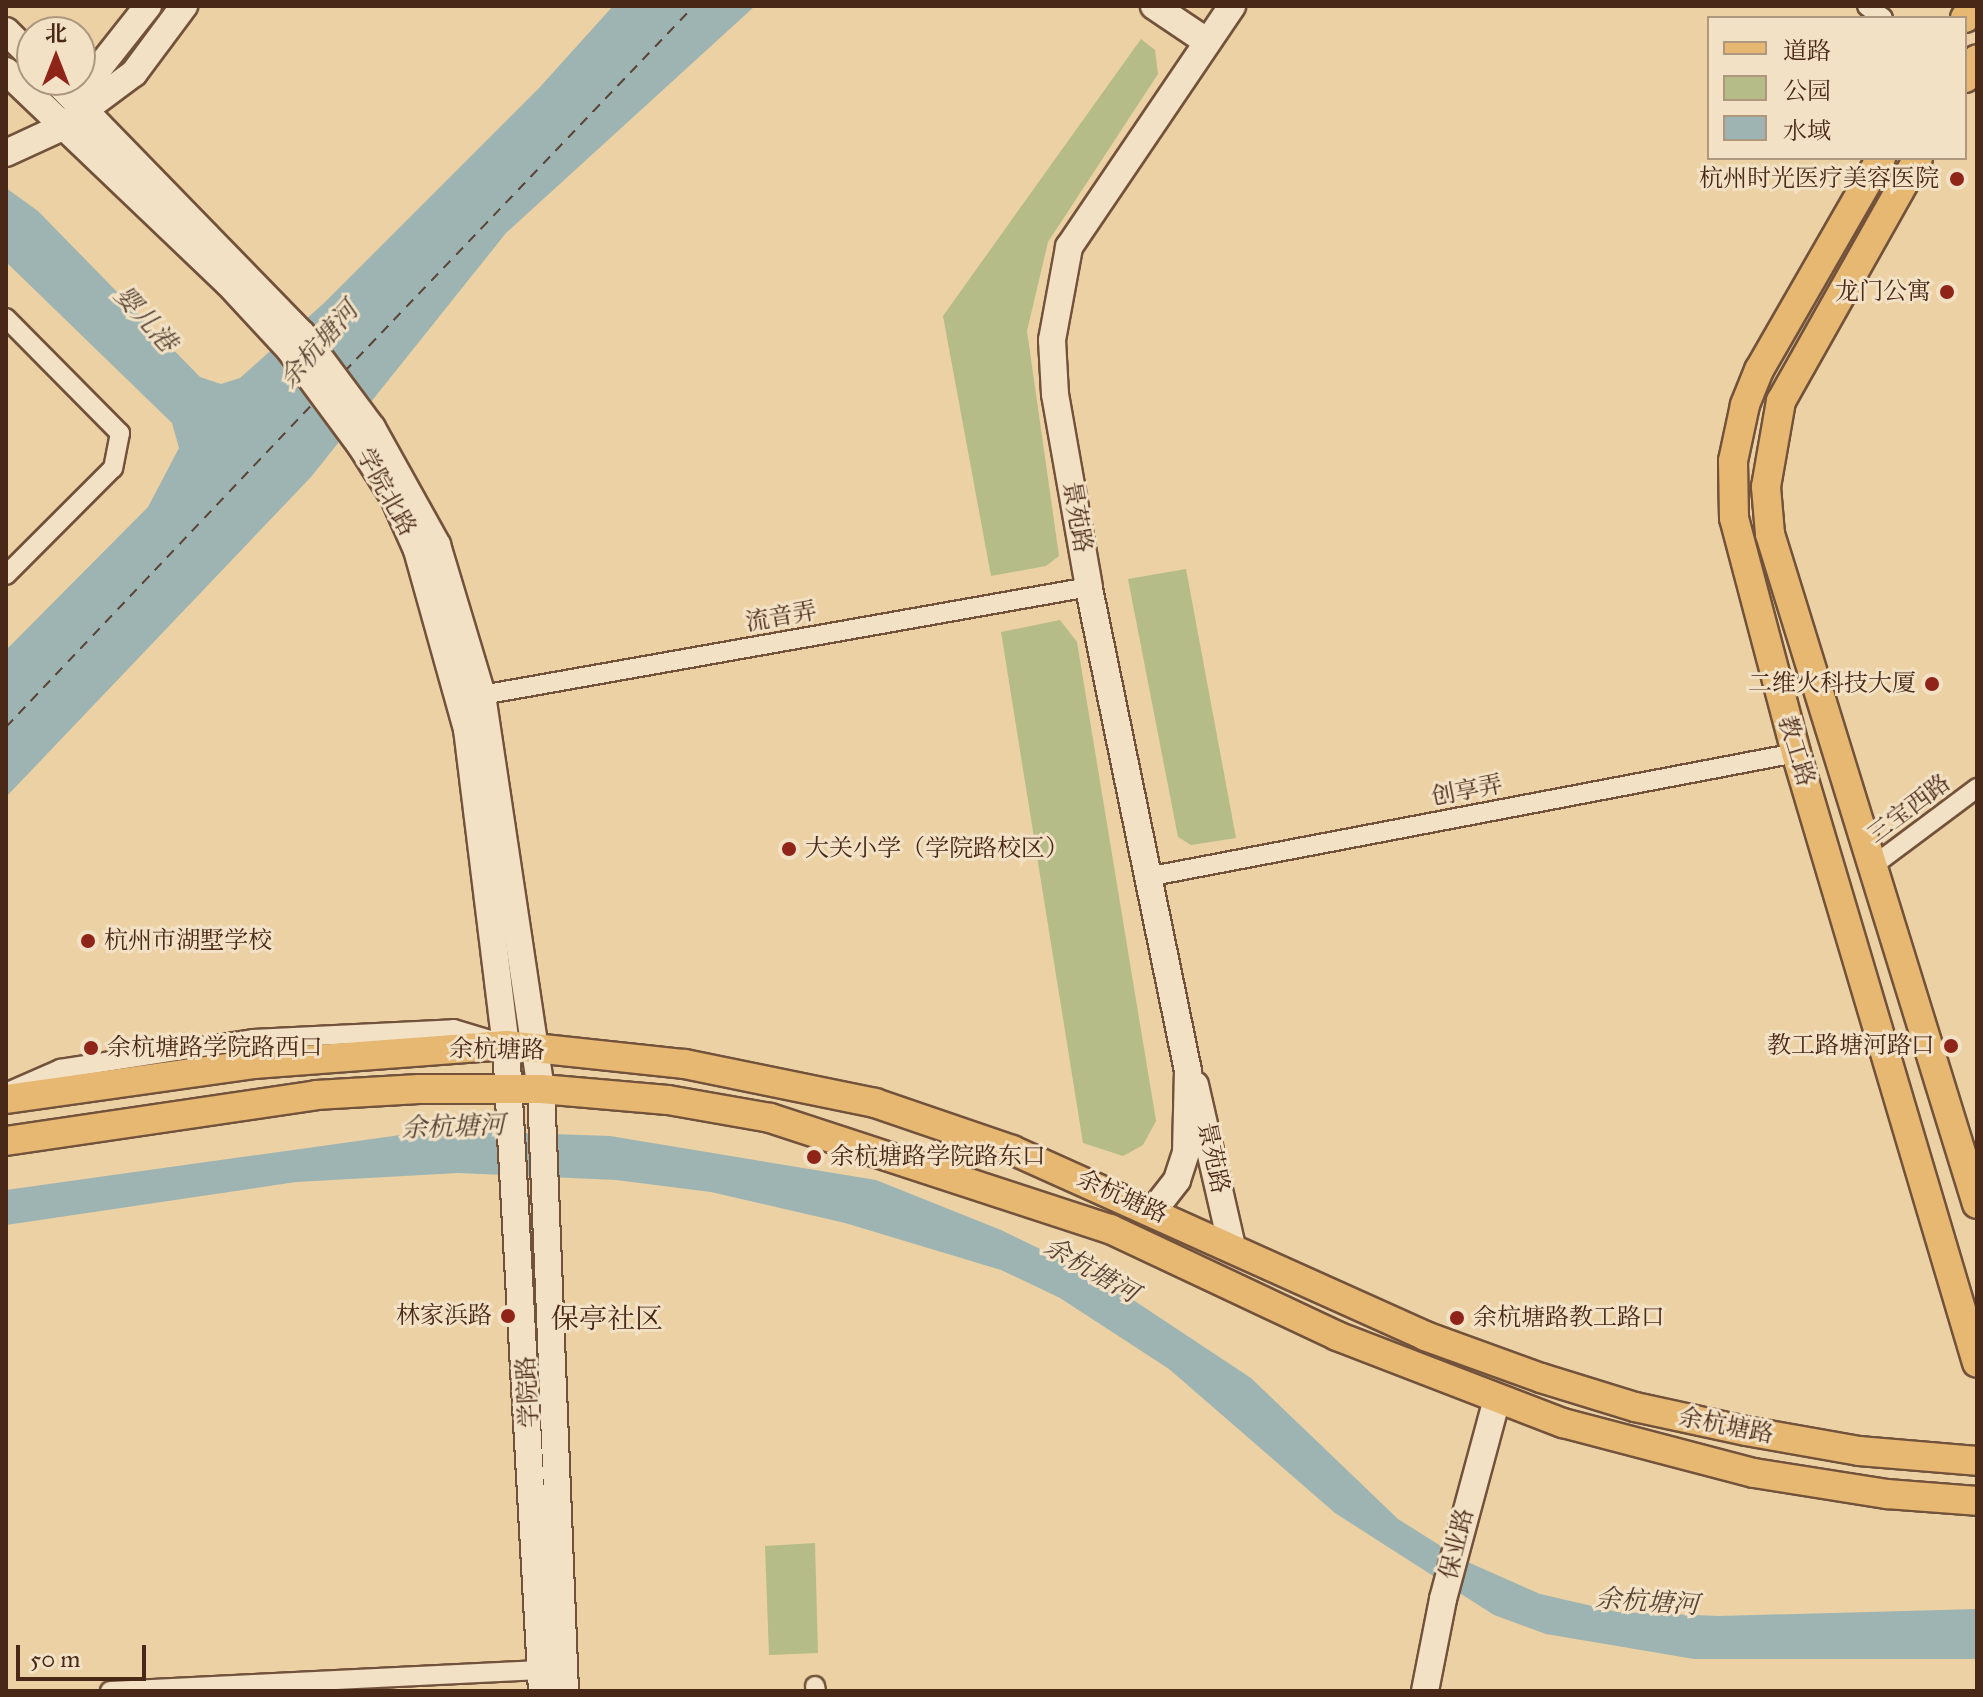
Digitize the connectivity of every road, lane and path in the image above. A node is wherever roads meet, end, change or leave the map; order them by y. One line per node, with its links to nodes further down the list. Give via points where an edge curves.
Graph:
1 (148, 6): 8 (main road, via 99,68)
2 (184, 6): 8 (main road, via 134,73)
3 (1154, 6): 5 (main road)
4 (1232, 6): 5 (main road, 景苑路)
5 (1206, 41): 17 (main road, 景苑路, via 1086,218 1069,247 1060,282 1052,340 1055,394)
6 (6, 71): 9 (main road, 学院北路)
7 (71, 96): 8 (main road, 学院北路)
8 (84, 109): 9 (main road); 13 (main road, 学院北路)
9 (60, 128): 10 (main road); 13 (main road, 学院北路)
10 (6, 153)
11 (1880, 160): 19 (main road, 教工路, via 1759,370 1733,461 1738,551)
12 (1917, 160): 21 (main road, 教工路, via 1781,401 1766,487 1770,534)
13 (235, 278): 15 (main road, 学院北路, via 339,381)
14 (6, 318): 16 (street, via 120,433 113,468)
15 (402, 493): 18 (main road, 学院北路, via 437,545); 23 (main road, 学院北路, via 467,729)
16 (6, 575)
17 (1089, 587): 18 (street, 流音弄); 22 (main road, 景苑路)
18 (482, 695): 24 (main road, 学院北路)
19 (1796, 753): 22 (street, 创享弄); 35 (main road, 教工路)
20 (1977, 788): 21 (street, 三宝西路)
21 (1870, 868): 31 (main road, 教工路)
22 (1147, 877): 25 (main road, 景苑路)
23 (506, 1045): 24 (main road, 余杭塘路); 27 (main road, 学院路); 28 (street, via 454,1029 253,1039 60,1069); 29 (main road, 余杭塘路, via 254,1064)
24 (536, 1048): 26 (main road, 学院路); 33 (main road, 余杭塘路, via 685,1064 875,1103 1012,1150)
25 (1188, 1071): 33 (main road, 景苑路, via 1186,1152 1180,1176); 34 (main road, 景苑路, via 1201,1096)
26 (541, 1089): 27 (main road, 余杭塘路); 36 (main road, 余杭塘路, via 741,1112 863,1145 1110,1229 1337,1336); 41 (main road, 学院路)
27 (511, 1091): 30 (main road, 余杭塘路, via 316,1095); 39 (main road, 学院路)
28 (6, 1092)
29 (6, 1099)
30 (6, 1141)
31 (1970, 1156): 32 (main road, 教工路)
32 (1977, 1204)
33 (1153, 1211): 34 (main road, 余杭塘路)
34 (1232, 1247): 37 (main road, 余杭塘路, via 1425,1336 1635,1407 1859,1451)
35 (1977, 1363)
36 (1497, 1399): 38 (main road, 余杭塘路, via 1563,1423 1754,1473 1887,1494); 42 (main road, 保业路, via 1462,1519)
37 (1977, 1461)
38 (1977, 1501)
39 (541, 1680): 40 (street)
40 (110, 1691)
41 (565, 1691)
42 (1425, 1691)

